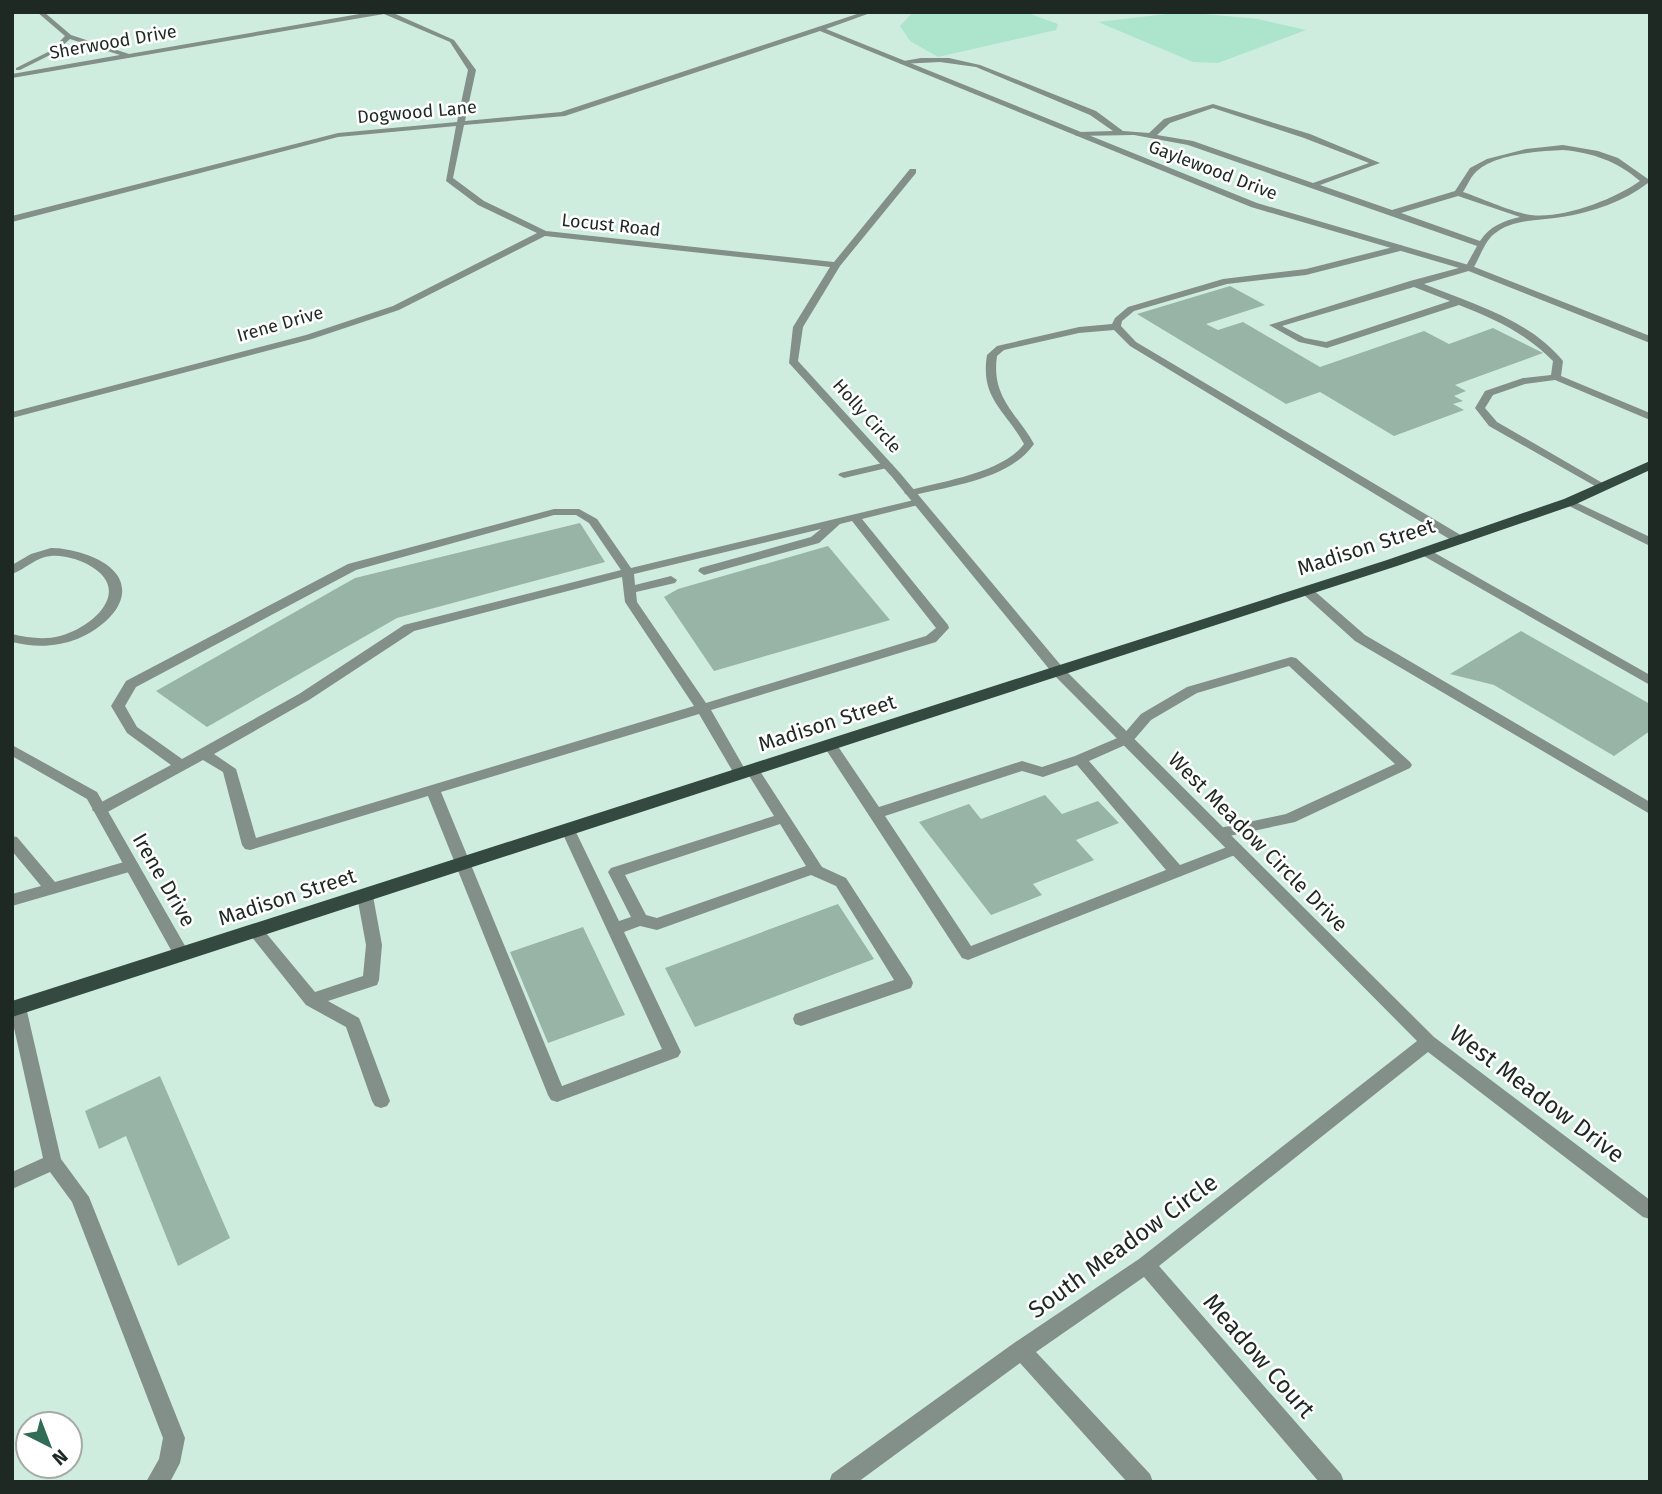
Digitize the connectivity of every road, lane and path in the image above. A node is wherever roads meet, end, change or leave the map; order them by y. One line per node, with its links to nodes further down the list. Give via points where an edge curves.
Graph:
1 (40, 12): 5 (street)
2 (384, 12): 6 (street, Sherwood Drive); 9 (street, Locust Road, via 452,41 472,70)
3 (870, 12): 4 (street)
4 (821, 29): 7 (street, Gaylewood Drive); 9 (street, Dogwood Lane, via 562,114)
5 (69, 36): 6 (street); 8 (street, via 52,52)
6 (127, 56): 8 (street, Sherwood Drive)
7 (901, 62): 10 (street, Gaylewood Drive); 11 (street, via 959,60 978,66 1093,113)
8 (12, 74)
9 (459, 125): 18 (street, Dogwood Lane, via 338,135); 19 (street, Locust Road, via 449,179 481,203)
10 (1079, 134): 11 (street); 21 (street, Gaylewood Drive, via 1254,205)
11 (1123, 134): 12 (street)
12 (1151, 136): 14 (street, via 1191,143); 14 (street, via 1167,121 1213,106 1307,135 1376,163)
13 (913, 170): 22 (street, Holly Circle)
14 (1316, 184): 16 (street)
15 (1458, 193): 16 (street); 17 (street); 17 (street, via 1474,168 1532,148 1602,153 1631,167 1645,181 1630,193 1570,214)
16 (1392, 213): 20 (street)
17 (1528, 217): 20 (street, via 1491,231)
18 (12, 219)
19 (544, 233): 22 (street, Locust Road); 29 (street, Irene Drive, via 396,308 309,337)
20 (1483, 245): 23 (street)
21 (1401, 248): 23 (street, Gaylewood Drive); 26 (street, via 1306,272 1226,281 1132,309)
22 (836, 265): 31 (street, Holly Circle, via 799,327 793,361)
23 (1469, 268): 24 (street); 27 (street, Gaylewood Drive)
24 (1413, 283): 25 (street); 25 (street, via 1274,325 1302,340 1327,345)
25 (1457, 302): 28 (street, via 1549,348 1558,361)
26 (1116, 327): 35 (street, via 1040,338 1001,348 992,355 988,381 1024,433 1029,444 1026,453 1012,463); 39 (street, via 1133,345)
27 (1650, 340)
28 (1556, 377): 30 (street); 34 (street, via 1522,380 1489,393 1480,408 1493,424)
29 (12, 415)
30 (1650, 417)
31 (887, 465): 33 (street); 35 (street, Holly Circle)
32 (1650, 465): 34 (main road, Madison Street)
33 (844, 475)
34 (1602, 487): 36 (main road, Madison Street)
35 (914, 498): 37 (street); 49 (street, Holly Circle)
36 (1569, 502): 39 (main road, Madison Street); 40 (street)
37 (855, 518): 38 (street); 51 (street, via 943,628 930,639)
38 (835, 523): 43 (street, via 815,540); 44 (street)
39 (1460, 540): 41 (main road, Madison Street)
40 (1650, 542)
41 (1426, 552): 47 (main road, Madison Street); 50 (street)
42 (12, 570): 48 (street, via 51,552 78,556 106,571 116,584 116,599 102,618 65,639 43,643)
43 (704, 571)
44 (628, 572): 46 (street); 55 (street, via 410,628 304,698); 57 (street, via 593,521 579,513 554,512 352,567 131,684 118,706 132,730)
45 (671, 580): 46 (street)
46 (630, 590): 51 (street, via 631,601)
47 (1307, 591): 49 (main road, Madison Street); 60 (street, via 1360,638)
48 (12, 638)
49 (1059, 671): 52 (street, West Meadow Circle Drive); 53 (main road, Madison Street)
50 (1650, 681)
51 (702, 707): 58 (street); 59 (street)
52 (1127, 739): 56 (street); 65 (street, West Meadow Circle Drive); 65 (street, via 1146,717 1192,690 1291,662 1405,765 1290,818)
53 (830, 746): 58 (main road, Madison Street); 62 (street)
54 (12, 750): 61 (street, Irene Drive, via 92,796)
55 (203, 754): 57 (street); 59 (street, via 229,769 250,845)
56 (1080, 760): 62 (street, via 1043,772 1022,766); 71 (street)
57 (181, 765): 61 (street)
58 (747, 772): 63 (street); 64 (main road, Madison Street)
59 (433, 790): 68 (street)
60 (1647, 804)
61 (99, 810): 69 (street, Irene Drive)
62 (875, 814): 71 (street, via 968,954)
63 (783, 818): 70 (street); 75 (street, via 615,872)
64 (568, 830): 68 (main road, Madison Street); 76 (street)
65 (1220, 833): 67 (street, West Meadow Circle Drive)
66 (12, 841): 72 (street)
67 (1235, 849): 71 (street); 82 (street, West Meadow Circle Drive)
68 (462, 864): 73 (main road, Madison Street); 76 (street, via 557,1095 672,1052)
69 (131, 866): 72 (street); 78 (street, Irene Drive)
70 (812, 869): 75 (street, via 657,924); 81 (street, via 841,882 905,983)
71 (1177, 872)
72 (52, 889): 74 (street)
73 (365, 896): 77 (main road, Madison Street); 79 (street, via 374,945 371,980)
74 (12, 900)
75 (640, 920): 76 (street)
76 (616, 928)
77 (256, 931): 78 (main road, Madison Street); 79 (street)
78 (182, 955): 80 (main road, Madison Street)
79 (312, 1000): 83 (street, via 353,1023)
80 (15, 1008): 84 (street)
81 (801, 1019)
82 (1429, 1042): 86 (street, West Meadow Drive); 87 (street, South Meadow Circle)
83 (382, 1101)
84 (53, 1162): 85 (street); 89 (street, via 80,1197 174,1438 169,1463)
85 (12, 1181)
86 (1650, 1211)
87 (1146, 1265): 88 (street, South Meadow Circle); 92 (street, Meadow Court)
88 (1021, 1350): 90 (street, South Meadow Circle); 91 (street)
89 (156, 1482)
90 (840, 1482)
91 (1142, 1482)
92 (1333, 1482)

